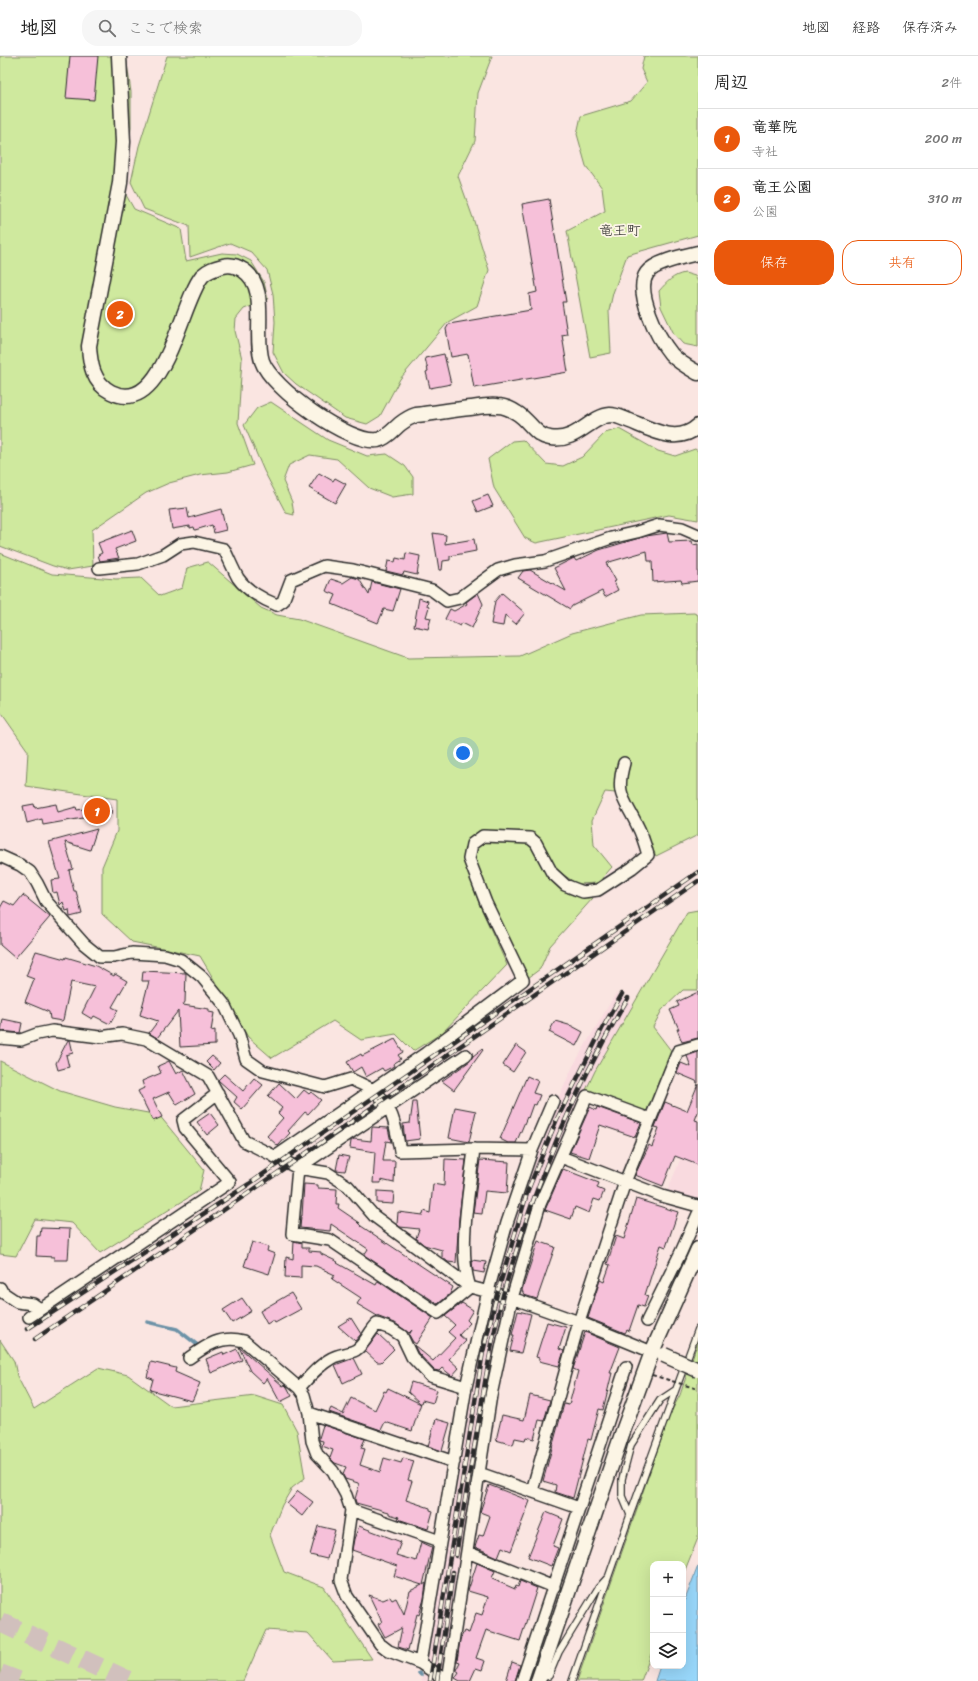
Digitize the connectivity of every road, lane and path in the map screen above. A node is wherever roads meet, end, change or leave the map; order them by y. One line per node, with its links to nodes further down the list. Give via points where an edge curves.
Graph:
1 (119, 56): 4 (street, via 124,142 89,346 90,363 96,380 106,390 119,396 133,395 148,386 159,372 192,293 203,276 212,269 226,265 237,266 248,274 256,286 260,311 259,347 263,362 276,382 293,398 330,424 368,439 379,440 416,415 496,406 516,412 540,435 558,439 580,432 602,417 610,415 673,436 686,434)
2 (698, 253): 3 (street, via 655,267 648,272 642,289 648,311 670,353)
3 (698, 373)
4 (698, 426)
5 (698, 535): 6 (street, via 682,528 659,525 611,538 545,561 498,570 460,598 447,601 432,590 353,570 324,566 290,580 283,601 277,605 246,587 238,578 224,549 194,542 180,544 163,555 138,564)
6 (99, 568)
7 (624, 763): 12 (street, via 620,792 642,835 648,854 632,868 598,890 583,892 565,885 552,873 536,843 530,838 483,836 472,844 469,859 486,903 523,980)
8 (0, 856): 12 (street, via 30,872 46,901 84,944 100,957 114,958 132,953 165,955 181,960 202,977 224,1004 239,1035 246,1059 263,1071 325,1087 351,1079)
9 (0, 1038): 13 (street, via 21,1040 52,1031 100,1037 122,1034 146,1040 208,1076)
10 (698, 1045): 16 (street, via 678,1051)
11 (466, 1055): 15 (street)
12 (373, 1090): 15 (street); 19 (street)
13 (218, 1093): 19 (street, via 244,1141); 30 (street, via 183,1120 185,1128 230,1182)
14 (553, 1101): 18 (street)
15 (389, 1107): 17 (street, via 400,1151); 21 (street)
16 (650, 1119): 20 (street, via 587,1096); 22 (street)
17 (474, 1149): 18 (street); 26 (street, via 464,1242 465,1274)
18 (532, 1150): 28 (street, via 507,1223)
19 (275, 1157): 21 (street)
20 (561, 1157): 22 (street); 29 (street, via 540,1204)
21 (298, 1168): 26 (street, via 328,1173 348,1186 374,1216); 26 (street, via 292,1234 330,1240 438,1313)
22 (625, 1182): 23 (street); 33 (street)
23 (698, 1206)
24 (698, 1214): 32 (street)
25 (698, 1249): 35 (street)
26 (470, 1287): 28 (street)
27 (0, 1288): 30 (street, via 17,1302 33,1304)
28 (488, 1291): 29 (street); 40 (street)
29 (512, 1298): 33 (street); 47 (street, via 491,1395)
30 (40, 1309): 31 (street)
31 (29, 1317)
32 (647, 1321)
33 (579, 1322): 35 (street); 48 (street)
34 (698, 1329): 42 (lane)
35 (658, 1353): 38 (street, bridge); 45 (street)
36 (189, 1358): 41 (street, via 205,1347 224,1339 244,1341)
37 (626, 1367): 49 (street)
38 (698, 1370)
39 (652, 1375): 43 (path, bridge)
40 (466, 1387): 41 (street, via 430,1376 412,1357 402,1336 377,1324 355,1351 333,1357 320,1366); 46 (street)
41 (299, 1388): 44 (street, via 304,1395)
42 (676, 1389): 45 (lane, via 660,1400); 51 (lane)
43 (698, 1389)
44 (309, 1413): 46 (street); 50 (street, via 312,1441 317,1454 333,1472 346,1494)
45 (625, 1444): 51 (lane, via 622,1496); 57 (street)
46 (454, 1462): 52 (street)
47 (479, 1473): 48 (street); 53 (street)
48 (532, 1491): 49 (street)
49 (579, 1508): 55 (street)
50 (351, 1510): 52 (street); 56 (street, via 341,1580 347,1596 380,1644 389,1651)
51 (630, 1515): 54 (lane)
52 (440, 1541): 56 (street)
53 (467, 1552): 55 (street); 58 (street)
54 (608, 1577): 57 (lane, via 598,1588 559,1652 549,1676); 60 (lane)
55 (554, 1587): 59 (street)
56 (420, 1663): 58 (street)
57 (538, 1680)
58 (447, 1681)
59 (522, 1681)
60 (572, 1681)

